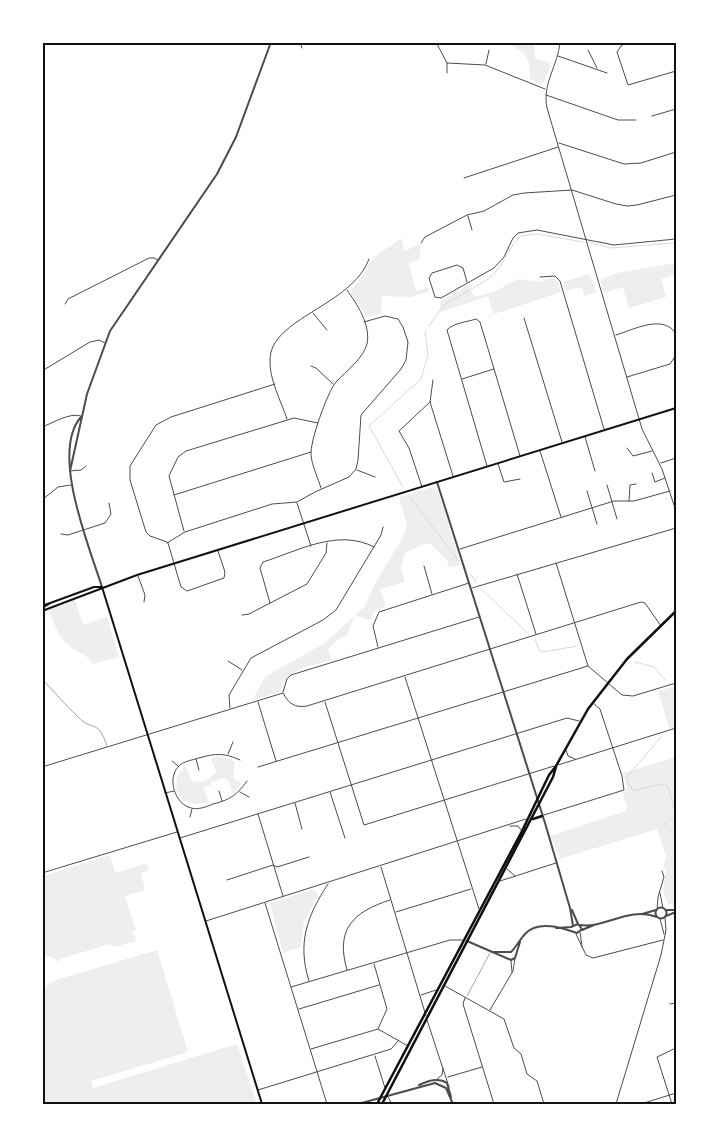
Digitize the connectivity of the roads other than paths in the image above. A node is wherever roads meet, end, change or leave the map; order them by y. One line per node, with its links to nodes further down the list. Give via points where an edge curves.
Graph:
1 (271, 42): 33 (street, via 236,137 217,174)
2 (300, 42): 6 (street)
3 (560, 42): 9 (street)
4 (627, 42): 13 (street, via 617,50 628,85)
5 (438, 43): 10 (street)
6 (302, 48)
7 (490, 50): 11 (street)
8 (588, 50): 12 (street)
9 (557, 56): 12 (street); 16 (street)
10 (447, 62): 11 (street); 15 (street)
11 (485, 65): 16 (street)
12 (597, 69): 14 (street)
13 (676, 71)
14 (607, 72)
15 (447, 73)
16 (546, 89): 17 (street)
17 (545, 94): 20 (street, via 618,120); 21 (street)
18 (676, 109): 19 (street)
19 (652, 116)
20 (636, 120)
21 (558, 143): 22 (street); 23 (street, via 624,164 641,164)
22 (559, 147): 24 (street); 25 (street)
23 (676, 152)
24 (464, 178)
25 (572, 190): 26 (street, via 627,206); 27 (street, via 513,196 491,208); 29 (street)
26 (676, 195)
27 (467, 215): 28 (street); 31 (street, via 425,238)
28 (472, 230)
29 (586, 238): 30 (street, via 614,245); 35 (street, via 525,230 513,238 504,257 494,268); 43 (street)
30 (676, 239)
31 (422, 243)
32 (369, 260): 36 (street, via 365,271)
33 (158, 261): 37 (street, via 150,258 68,299); 44 (street, via 117,318)
34 (540, 277): 61 (street, via 555,276 560,281)
35 (467, 282): 35 (street, via 439,299 435,297 429,278 432,273 457,265 462,268)
36 (347, 290): 38 (street); 40 (street)
37 (65, 304)
38 (312, 313): 41 (street); 52 (street, via 282,333 272,345 270,363)
39 (524, 318): 63 (street)
40 (364, 322): 53 (street, via 365,349); 74 (street, via 385,316 398,319 405,332 408,350 401,369 361,415)
41 (327, 330)
42 (676, 334): 43 (street, via 667,325 654,323)
43 (614, 336): 49 (street)
44 (105, 342): 48 (street, via 90,342); 56 (street)
45 (676, 355): 49 (street, via 670,364)
46 (311, 366): 53 (street)
47 (494, 369): 50 (street); 50 (street, via 480,322 476,319 450,327 447,330); 68 (street)
48 (42, 371)
49 (626, 377): 57 (street)
50 (462, 379): 73 (street)
51 (433, 380): 54 (street)
52 (275, 384): 58 (street); 108 (street, via 171,417 156,426 129,472 146,532)
53 (334, 384): 59 (street)
54 (430, 402): 79 (street); 86 (street, via 399,431 409,448)
55 (676, 408): 57 (main road)
56 (81, 417): 60 (street, via 76,415); 75 (street, via 72,438)
57 (639, 419): 61 (main road); 66 (street)
58 (287, 420): 59 (street, via 300,418); 90 (street, via 186,451 178,457 169,476)
59 (318, 423): 67 (street)
60 (42, 427)
61 (604, 430): 62 (main road)
62 (585, 436): 63 (main road); 76 (street)
63 (562, 443): 65 (main road)
64 (627, 448): 66 (street, via 633,456)
65 (540, 450): 68 (main road); 98 (street)
66 (653, 450): 71 (street)
67 (311, 452): 87 (street); 90 (street)
68 (520, 456): 70 (main road)
69 (676, 458): 71 (street)
70 (497, 463): 73 (main road); 81 (street, via 504,482)
71 (660, 463): 80 (street)
72 (86, 466): 75 (street)
73 (487, 466): 79 (main road)
74 (356, 469): 78 (street); 87 (street, via 345,480)
75 (70, 471): 84 (street)
76 (594, 471)
77 (652, 473): 80 (street, via 654,482)
78 (375, 477)
79 (453, 477): 82 (main road)
80 (666, 478): 89 (street)
81 (520, 479)
82 (437, 482): 86 (main road); 111 (street)
83 (636, 484): 92 (street, via 630,485)
84 (71, 485): 91 (street, via 58,487); 104 (street)
85 (607, 485): 94 (street)
86 (422, 487): 100 (main road)
87 (322, 489): 93 (street)
88 (587, 491): 96 (street)
89 (670, 491): 92 (street); 97 (street)
90 (173, 495): 105 (street)
91 (42, 500)
92 (629, 501): 94 (street)
93 (297, 502): 100 (street); 105 (street, via 272,504)
94 (612, 502): 96 (street); 99 (street)
95 (109, 504): 104 (street, via 110,514 105,523)
96 (592, 508): 98 (street); 101 (street)
97 (676, 511)
98 (562, 517): 111 (street)
99 (617, 519)
100 (304, 524): 109 (street); 112 (main road)
101 (597, 524)
102 (383, 527): 110 (street)
103 (676, 528): 113 (street)
104 (84, 530): 106 (street); 119 (street)
105 (185, 532): 108 (street)
106 (61, 534)
107 (327, 542): 109 (street); 110 (street, via 352,539); 123 (street, via 326,553 308,582)
108 (168, 543): 114 (street)
109 (311, 546): 123 (street, via 261,564)
110 (374, 547): 135 (street, via 336,610 253,656)
111 (459, 549): 118 (street)
112 (218, 550): 114 (main road); 114 (street, via 224,578 187,591 181,587)
113 (556, 562): 116 (street); 128 (street)
114 (174, 564): 117 (main road)
115 (424, 566): 121 (street)
116 (517, 574): 120 (street); 130 (street)
117 (137, 575): 119 (main road); 122 (street, via 145,595)
118 (469, 583): 120 (street); 121 (street)
119 (102, 587): 124 (main road); 124 (main road, via 94,586); 150 (main road)
120 (471, 588): 127 (street)
121 (432, 594): 131 (street, via 379,612 373,626)
122 (144, 602)
123 (270, 603): 126 (street)
124 (42, 608)
125 (676, 611): 129 (highway)
126 (242, 615)
127 (480, 617): 131 (street); 132 (street)
128 (575, 623): 129 (street, via 642,602); 130 (street); 134 (street)
129 (661, 626): 138 (highway)
130 (536, 635): 132 (street)
131 (379, 647): 141 (street, via 292,675 287,679)
132 (490, 649): 136 (street); 140 (street)
133 (228, 661): 135 (street)
134 (588, 666): 138 (street); 140 (street)
135 (243, 670): 145 (street, via 229,695)
136 (405, 676): 143 (street); 146 (street)
137 (42, 679): 154 (lane, via 79,719 101,731)
138 (607, 683): 139 (street, via 622,695 633,696); 144 (highway)
139 (676, 683)
140 (503, 691): 146 (street); 149 (street)
141 (283, 693): 142 (street); 143 (street, via 298,707)
142 (258, 701): 145 (street); 162 (street)
143 (325, 701): 152 (street)
144 (592, 702): 147 (highway); 155 (street, via 600,709)
145 (231, 709): 150 (street)
146 (418, 717): 152 (street); 159 (street)
147 (580, 722): 149 (street, via 567,718); 153 (highway)
148 (676, 728): 155 (street)
149 (516, 734): 159 (street); 168 (street)
150 (147, 735): 154 (street); 175 (main road)
151 (233, 742): 156 (street)
152 (338, 742): 162 (street); 170 (street)
153 (566, 746): 160 (street, via 568,756); 163 (highway)
154 (108, 747): 164 (street)
155 (612, 748): 160 (street); 184 (street, via 624,790)
156 (228, 754): 157 (street, via 217,753); 158 (street)
157 (196, 759): 165 (street); 167 (street)
158 (240, 760)
159 (431, 760): 170 (street); 177 (street)
160 (576, 760): 163 (street)
161 (172, 761): 165 (street)
162 (276, 761): 166 (street)
163 (556, 766): 168 (street); 178 (highway); 181 (highway)
164 (42, 767)
165 (178, 767): 171 (street)
166 (258, 767)
167 (199, 770)
168 (529, 774): 177 (street); 178 (street)
169 (247, 781): 173 (street)
170 (351, 784): 174 (street); 177 (street, via 364,825)
171 (174, 790): 175 (street); 182 (street, via 179,801)
172 (219, 791): 179 (street)
173 (240, 791): 176 (street); 179 (street, via 234,798)
174 (330, 791): 180 (street); 193 (street)
175 (165, 793): 191 (main road)
176 (249, 797)
177 (443, 800): 194 (street)
178 (537, 800): 181 (street); 186 (highway)
179 (222, 802): 182 (street)
180 (294, 802): 183 (street); 189 (street)
181 (539, 805): 184 (street); 187 (highway)
182 (192, 808): 185 (street)
183 (258, 814): 192 (street); 197 (street)
184 (542, 816): 187 (highway); 196 (street)
185 (190, 817)
186 (528, 819): 188 (street); 190 (highway)
187 (530, 822): 199 (highway)
188 (510, 826): 190 (street, via 518,826); 194 (street)
189 (302, 828)
190 (522, 831): 214 (highway)
191 (177, 832): 192 (main road); 201 (street)
192 (179, 838): 221 (main road)
193 (345, 838)
194 (457, 842): 198 (street); 206 (street)
195 (309, 857): 197 (street, via 277,867)
196 (557, 863): 202 (street); 211 (street)
197 (273, 865): 203 (street); 208 (street)
198 (381, 866): 205 (street); 209 (street)
199 (506, 869): 202 (street); 204 (highway)
200 (662, 870): 207 (street, via 664,877)
201 (42, 873)
202 (516, 876): 204 (street)
203 (226, 880)
204 (500, 882): 218 (highway)
205 (329, 883): 208 (street); 241 (street, via 314,907 304,933 304,963)
206 (472, 889): 214 (street); 216 (street)
207 (660, 892): 212 (street); 213 (street)
208 (283, 897): 210 (street)
209 (391, 900): 216 (street); 239 (street, via 364,910 349,924 342,952)
210 (265, 902): 221 (street); 244 (street)
211 (570, 908): 223 (street); 224 (street)
212 (664, 908): 213 (street); 215 (street); 219 (street)
213 (657, 910): 217 (street); 220 (street)
214 (479, 911): 218 (street); 229 (highway)
215 (676, 911): 219 (street)
216 (395, 912): 235 (street)
217 (641, 914): 220 (street); 222 (street)
218 (481, 917): 231 (highway)
219 (666, 917): 220 (street); 230 (street)
220 (658, 918): 230 (street, via 663,925)
221 (205, 922): 269 (main road)
222 (599, 922): 223 (street); 226 (street)
223 (580, 925): 224 (street); 226 (street)
224 (573, 926): 225 (street); 227 (street)
225 (556, 928): 227 (street); 228 (street, via 536,927)
226 (581, 931): 227 (street); 232 (street)
227 (575, 932): 232 (street)
228 (521, 939): 234 (street); 236 (street)
229 (464, 940): 231 (street); 235 (street, via 450,940); 245 (highway)
230 (664, 940): 232 (street, via 597,958 586,955); 284 (street)
231 (468, 941): 233 (street); 243 (highway)
232 (582, 947)
233 (492, 952): 234 (street); 237 (street); 247 (lane)
234 (510, 952): 236 (street); 237 (street)
235 (408, 953): 238 (street); 246 (street)
236 (515, 957): 237 (street); 240 (street)
237 (509, 959): 240 (street)
238 (373, 963): 239 (street); 242 (street)
239 (347, 971): 241 (street)
240 (512, 972): 252 (street)
241 (309, 982): 244 (street)
242 (380, 984): 250 (street); 254 (street, via 387,1009)
243 (444, 986): 247 (street); 253 (highway)
244 (291, 987): 250 (street)
245 (437, 990): 246 (street); 251 (highway)
246 (420, 995): 251 (street)
247 (466, 998): 252 (street); 262 (street, via 464,1004)
248 (676, 1003): 249 (street)
249 (670, 1004)
250 (298, 1009): 259 (street)
251 (426, 1010): 253 (street); 256 (highway)
252 (490, 1011): 283 (street, via 505,1020 514,1048 521,1054 527,1074 537,1081)
253 (427, 1019): 257 (highway); 261 (street)
254 (378, 1029): 255 (street); 259 (street)
255 (398, 1040): 256 (street); 260 (street, via 393,1048)
256 (408, 1046): 257 (street); 268 (highway)
257 (411, 1048): 271 (highway)
258 (676, 1048): 272 (street, via 658,1055)
259 (310, 1049): 263 (street)
260 (374, 1054): 263 (street); 268 (street)
261 (443, 1067): 264 (street); 265 (street, via 442,1076)
262 (482, 1067): 264 (street); 282 (street)
263 (316, 1071): 269 (street); 277 (street)
264 (447, 1078): 267 (street)
265 (436, 1080): 266 (street); 267 (street, via 445,1081)
266 (414, 1087): 271 (street); 274 (street, via 439,1084 446,1088)
267 (449, 1087): 274 (street)
268 (385, 1089): 273 (highway)
269 (258, 1090): 276 (main road)
270 (676, 1093): 272 (street)
271 (387, 1096): 273 (street); 275 (street); 280 (highway)
272 (669, 1096): 285 (street); 286 (street)
273 (380, 1098): 278 (street); 279 (highway)
274 (452, 1100): 281 (street)
275 (391, 1103)
276 (262, 1104)
277 (327, 1104)
278 (358, 1104)
279 (377, 1104)
280 (382, 1104)
281 (453, 1104)
282 (494, 1104)
283 (544, 1104)
284 (616, 1104)
285 (641, 1104)
286 (672, 1104)

